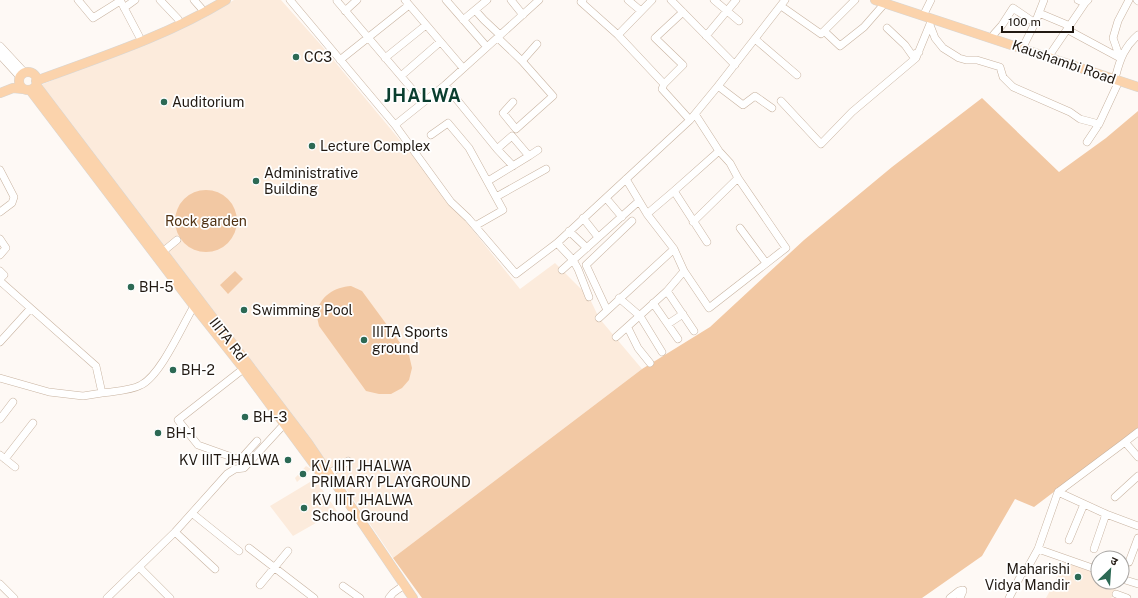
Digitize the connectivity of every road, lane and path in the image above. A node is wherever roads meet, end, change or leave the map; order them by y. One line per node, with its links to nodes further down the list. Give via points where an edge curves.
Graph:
1 (78, 0): 2 (street, via 93,18)
2 (120, 0): 32 (street)
3 (135, 0): 32 (street)
4 (160, 0): 41 (street)
5 (194, 0): 33 (street)
6 (214, 0): 33 (main road)
7 (226, 0): 75 (main road, via 132,46)
8 (290, 0): 68 (street)
9 (357, 0): 34 (street)
10 (446, 0): 43 (street)
11 (487, 0): 35 (street)
12 (511, 0): 40 (street)
13 (526, 0): 31 (street)
14 (539, 0): 31 (street)
15 (583, 0): 51 (street, via 581,2)
16 (628, 0): 37 (street)
17 (652, 0): 37 (street)
18 (670, 0): 38 (street)
19 (714, 0): 36 (street)
20 (736, 0): 36 (street)
21 (855, 0): 49 (street)
22 (875, 0): 29 (main road)
23 (931, 0): 42 (street)
24 (1044, 0): 39 (street)
25 (1129, 0): 67 (street, via 1113,38)
26 (337, 1): 34 (street)
27 (1084, 1): 48 (street)
28 (407, 2): 46 (street); 55 (street)
29 (887, 2): 42 (main road); 49 (street, via 864,27 840,46)
30 (783, 3): 49 (street, via 821,34); 56 (street)
31 (532, 7): 40 (street)
32 (124, 8): 52 (street)
33 (201, 8): 41 (main road)
34 (345, 10): 55 (street)
35 (475, 10): 43 (street); 54 (street)
36 (727, 10): 44 (street); 53 (street)
37 (641, 11): 51 (street)
38 (682, 12): 53 (street); 77 (street, via 655,38 683,65)
39 (1039, 12): 45 (street); 48 (street)
40 (523, 15): 54 (street)
41 (178, 19): 52 (main road)
42 (929, 19): 50 (main road); 63 (street); 74 (main road, Kaushambi Road); 88 (street, via 935,38 943,48 959,58 1000,67 1003,77 1013,87 1070,112 1080,119)
43 (463, 20): 62 (street)
44 (739, 21)
45 (1035, 23): 50 (street, via 1013,8); 59 (street)
46 (426, 25): 58 (street); 66 (street)
47 (888, 28): 63 (street, via 912,55)
48 (1069, 28): 64 (street); 67 (street)
49 (824, 31)
50 (994, 34): 59 (main road)
51 (618, 35): 77 (street)
52 (139, 36): 75 (main road)
53 (706, 36): 70 (street)
54 (499, 37): 62 (street); 69 (street)
55 (368, 38): 66 (street); 68 (street)
56 (754, 40): 70 (street); 72 (street)
57 (1136, 40): 67 (street, via 1125,49)
58 (440, 42): 71 (street); 73 (street)
59 (1025, 43): 64 (main road)
60 (537, 44): 69 (street)
61 (0, 46): 75 (street, IIITA Rd)
62 (487, 47): 71 (street)
63 (919, 52): 83 (street, via 916,58 852,112 821,144)
64 (1051, 53): 74 (main road)
65 (0, 55): 75 (street, IIITA Rd)
66 (385, 58): 73 (street)
67 (1120, 58): 74 (street)
68 (340, 60): 89 (street)
69 (522, 61): 85 (street, via 553,96 516,130 503,113)
70 (735, 65): 79 (street)
71 (463, 68): 78 (street)
72 (798, 75)
73 (401, 76): 84 (street)
74 (1118, 78): 76 (main road); 81 (main road, Kaushambi Road); 88 (street)
75 (28, 81): 80 (main road); 82 (main road); 122 (main road, IIITA Rd)
76 (1138, 82)
77 (664, 84): 87 (street, via 662,89)
78 (445, 85): 84 (street); 92 (street)
79 (718, 86): 86 (street, via 743,105 755,96); 87 (street)
80 (0, 87)
81 (1138, 87)
82 (0, 93)
83 (781, 101)
84 (423, 102): 89 (street)
85 (514, 102)
86 (772, 108)
87 (692, 117): 94 (street); 100 (street)
88 (1099, 124): 91 (street)
89 (395, 125): 112 (street, via 451,202)
90 (431, 135): 101 (street, via 448,123 469,148)
91 (1087, 142)
92 (497, 149): 95 (street, via 512,136); 96 (street)
93 (538, 150): 95 (street)
94 (719, 151): 99 (street, via 730,163); 102 (street)
95 (529, 156): 96 (street)
96 (513, 166): 101 (street)
97 (546, 169): 103 (street)
98 (0, 172): 106 (street, via 14,197 12,203)
99 (738, 178): 111 (street); 125 (street, via 786,248)
100 (626, 179): 104 (street); 105 (street)
101 (488, 181): 103 (street)
102 (674, 192): 107 (street); 111 (street)
103 (496, 197): 112 (street, via 503,210)
104 (606, 198): 108 (street); 109 (street)
105 (639, 201): 107 (street); 108 (street)
106 (0, 212)
107 (647, 214): 121 (street)
108 (622, 217): 115 (street)
109 (583, 218): 114 (street); 115 (street)
110 (632, 221): 126 (street)
111 (693, 222): 118 (street)
112 (475, 226): 119 (street, via 516,274)
113 (740, 228): 125 (street)
114 (569, 231): 119 (street); 120 (street)
115 (598, 237): 120 (street)
116 (0, 239): 123 (street, via 6,248)
117 (177, 240): 122 (street)
118 (707, 242)
119 (557, 243): 124 (street)
120 (587, 248): 124 (street)
121 (674, 249): 129 (street); 133 (street)
122 (159, 254): 135 (main road, IIITA Rd)
123 (0, 255)
124 (576, 258): 126 (street); 127 (street); 132 (street)
125 (766, 263): 129 (street, via 709,308)
126 (586, 265): 137 (street)
127 (562, 270)
128 (0, 271): 130 (street, via 4,275)
129 (684, 271): 131 (street)
130 (0, 280): 136 (street)
131 (667, 291): 134 (street); 138 (street)
132 (588, 297)
133 (619, 298): 137 (street); 139 (street)
134 (653, 303): 139 (street); 141 (street)
135 (197, 306): 149 (main road, IIITA Rd); 151 (street, via 158,370 147,381 133,388)
136 (30, 309): 146 (street); 151 (street, via 96,366)
137 (607, 310): 140 (street)
138 (683, 314): 141 (street); 143 (street)
139 (640, 316): 142 (street); 147 (street)
140 (599, 318)
141 (668, 324): 145 (street)
142 (628, 328): 144 (street); 148 (street, via 638,348)
143 (694, 331)
144 (616, 337)
145 (678, 339)
146 (0, 342)
147 (662, 352)
148 (650, 363)
149 (246, 367): 154 (main road, IIITA Rd); 157 (street, via 178,420 198,445 240,460)
150 (0, 378): 151 (street, via 49,392 83,396)
151 (102, 393)
152 (13, 402): 153 (street)
153 (0, 419)
154 (287, 421): 163 (main road, IIITA Rd); 168 (street, via 244,468 235,469 227,474)
155 (33, 422): 159 (street)
156 (1138, 432): 158 (street)
157 (257, 441)
158 (1125, 442): 160 (street); 165 (street)
159 (3, 457): 162 (street)
160 (1138, 457)
161 (348, 461): 163 (street)
162 (15, 467)
163 (327, 476): 187 (main road, IIITA Rd); 196 (main road, IIITA Rd)
164 (1138, 476): 166 (street)
165 (1058, 492): 167 (street); 175 (street)
166 (1115, 497)
167 (1084, 504): 169 (street); 173 (street)
168 (193, 514): 171 (street); 177 (street)
169 (1106, 514): 170 (street); 176 (street)
170 (1138, 526)
171 (175, 532): 180 (street); 183 (street)
172 (1138, 538): 179 (street)
173 (1070, 540)
174 (249, 548): 182 (street)
175 (1038, 549): 181 (street); 199 (street)
176 (1094, 549)
177 (239, 551)
178 (288, 551): 182 (street)
179 (1130, 559)
180 (139, 567): 191 (street); 192 (street)
181 (1090, 567)
182 (275, 568): 185 (street); 189 (street)
183 (215, 569)
184 (0, 584): 190 (street)
185 (260, 586)
186 (343, 586): 193 (street)
187 (400, 588): 194 (street); 195 (main road, IIITA Rd)
188 (1116, 594): 200 (street)
189 (310, 597)
190 (14, 598)
191 (107, 598)
192 (170, 598)
193 (360, 598)
194 (389, 598)
195 (407, 598)
196 (413, 598)
197 (950, 598): 198 (street, via 963,590)
198 (960, 598)
199 (1009, 598)
200 (1127, 598)

